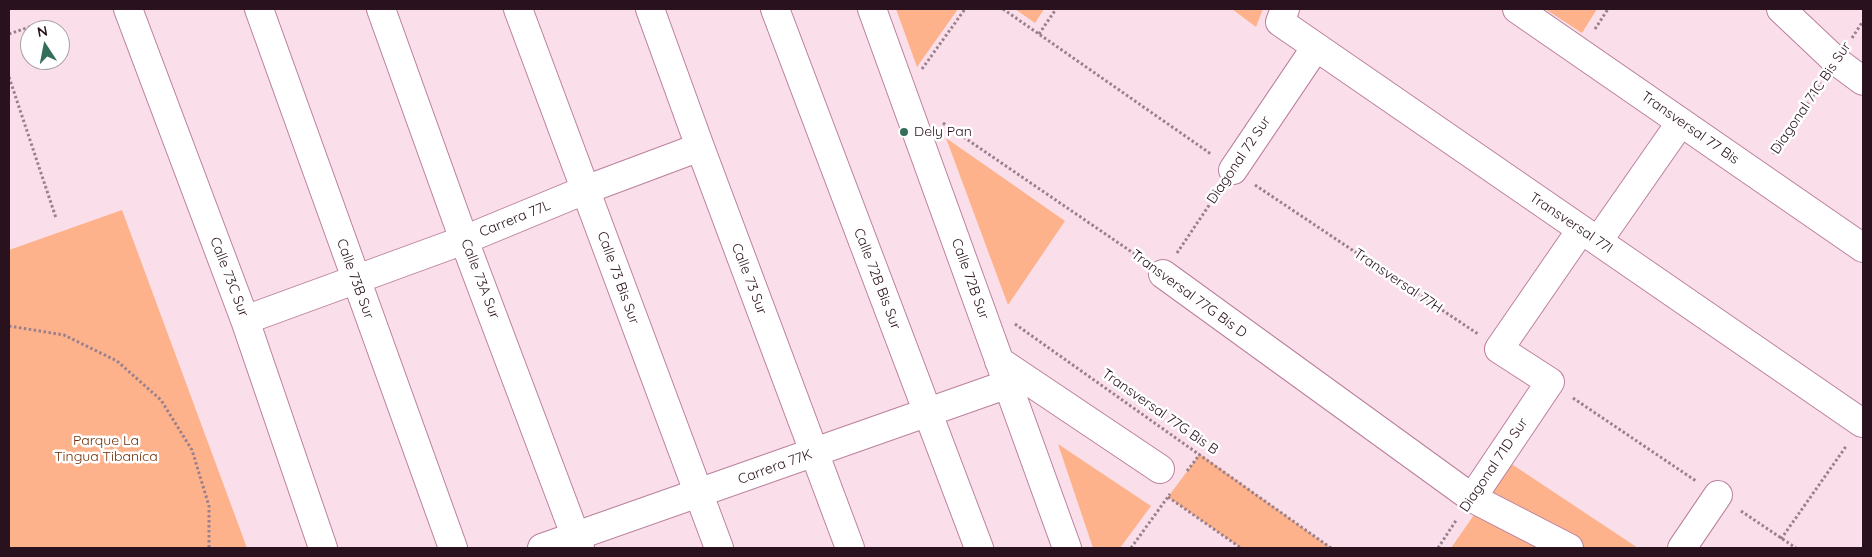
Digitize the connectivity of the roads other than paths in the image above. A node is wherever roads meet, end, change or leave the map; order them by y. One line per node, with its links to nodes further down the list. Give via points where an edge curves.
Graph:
1 (128, 9): 22 (street, Calle 73C Sur)
2 (259, 9): 21 (street, Calle 73B Sur)
3 (381, 9): 18 (street, Calle 73A Sur)
4 (518, 9): 16 (street, Calle 73 Bis Sur)
5 (650, 9): 14 (street, Calle 73 Sur)
6 (775, 9): 24 (street, Calle 72B Bis Sur)
7 (872, 9): 23 (street, Calle 72B Sur)
8 (1517, 9): 13 (street, Transversal 77 Bis)
9 (1781, 9): 12 (street)
10 (1282, 16): 11 (street, Transversal 77I)
11 (1316, 47): 15 (street, Diagonal 72 Sur); 17 (street, Transversal 77I)
12 (1863, 82)
13 (1681, 122): 17 (street); 19 (street, Transversal 77 Bis)
14 (700, 147): 16 (street, Carrera 77L); 26 (street, Calle 73 Sur)
15 (1233, 170)
16 (585, 190): 18 (street, Carrera 77L); 28 (street, Calle 73 Bis Sur)
17 (1589, 236): 25 (street, Transversal 77I); 30 (street, Diagonal 71D Sur, via 1499,349 1550,382)
18 (464, 240): 21 (street, Carrera 77L); 31 (street, Calle 73A Sur)
19 (1863, 248)
20 (1163, 274): 30 (street, Transversal 77G Bis D)
21 (355, 280): 22 (street, Carrera 77L); 33 (street, Calle 73B Sur)
22 (245, 320): 32 (street, Calle 73C Sur)
23 (1004, 373): 24 (street, Carrera 77K); 27 (street); 38 (street, Calle 72B Sur)
24 (927, 412): 26 (street, Carrera 77K); 37 (street, Calle 72B Bis Sur)
25 (1862, 423)
26 (815, 452): 28 (street, Carrera 77K); 36 (street, Calle 73 Sur)
27 (1172, 478)
28 (698, 494): 31 (street, Carrera 77K); 35 (street, Calle 73 Bis Sur)
29 (1718, 495): 40 (street)
30 (1472, 498): 39 (street, Transversal 77G Bis D)
31 (578, 542): 34 (street, Carrera 77K)
32 (323, 548)
33 (453, 548)
34 (542, 548)
35 (719, 548)
36 (850, 548)
37 (979, 548)
38 (1067, 548)
39 (1569, 548)
40 (1682, 548)

